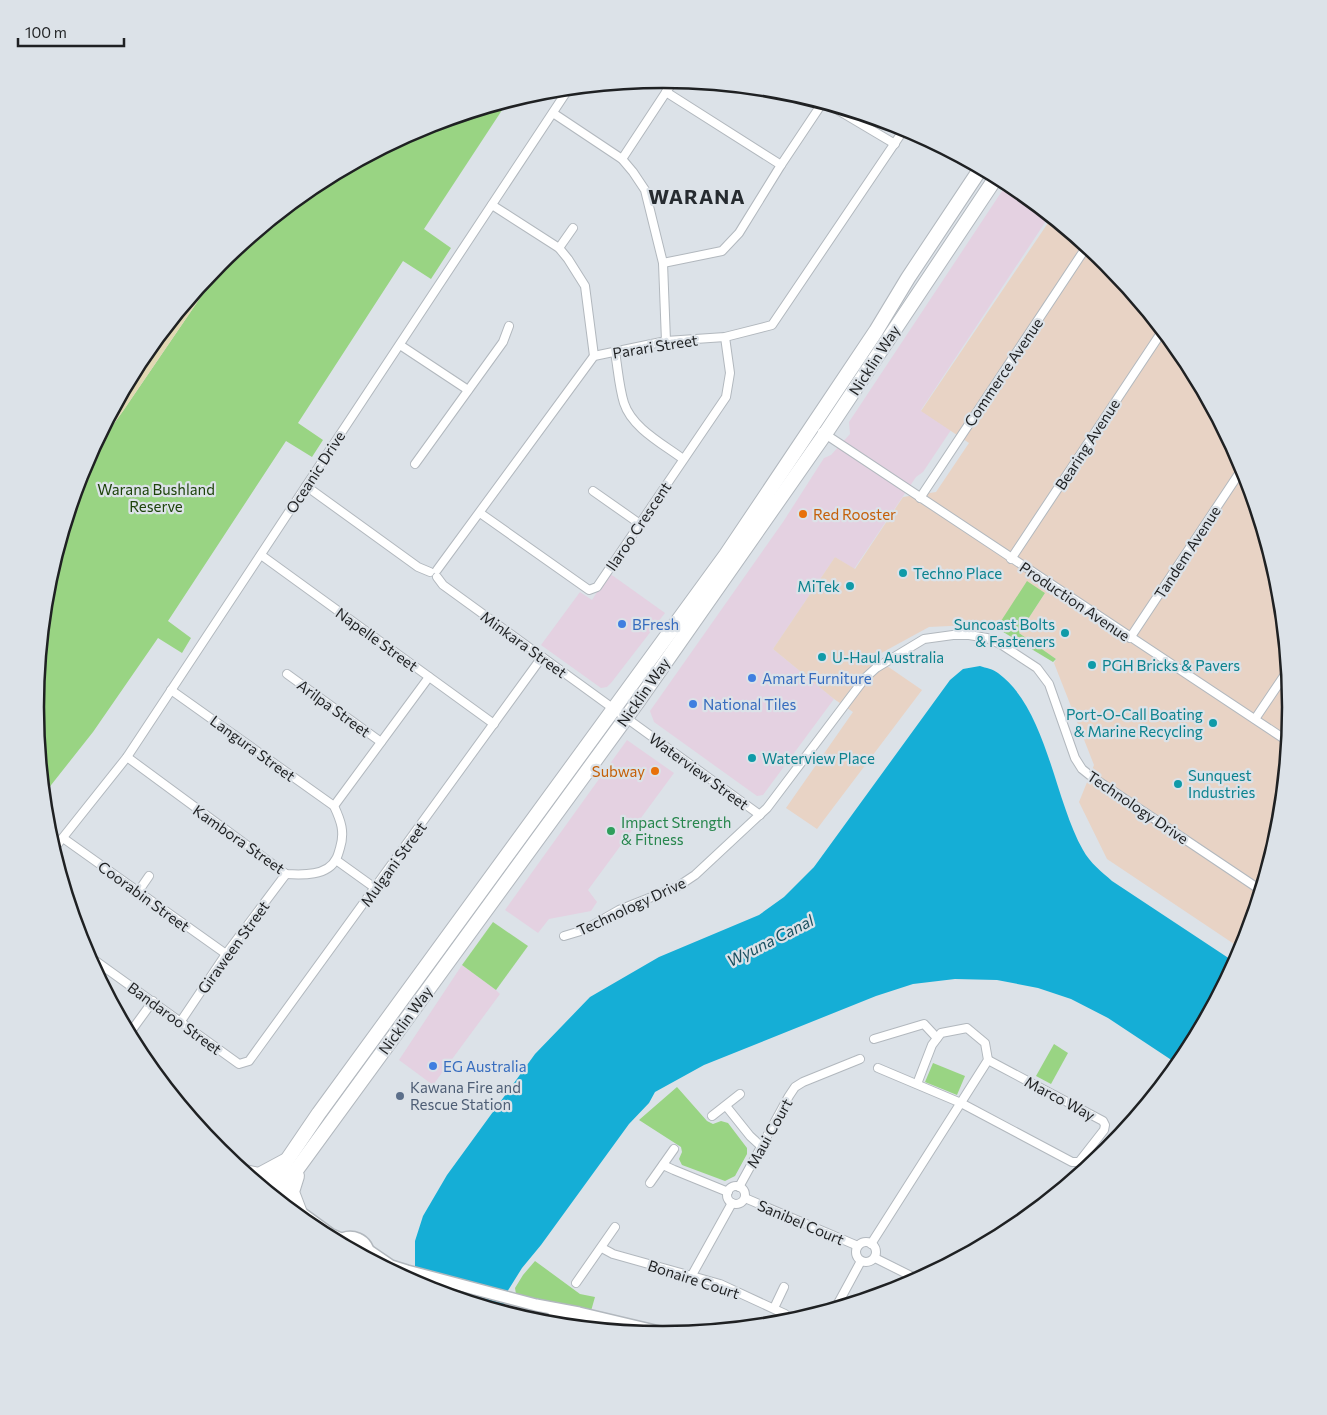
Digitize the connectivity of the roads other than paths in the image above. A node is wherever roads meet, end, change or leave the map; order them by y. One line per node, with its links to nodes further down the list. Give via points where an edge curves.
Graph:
1 (669, 88): 2 (street)
2 (666, 92): 9 (street); 10 (street)
3 (564, 96): 5 (street, Oceanic Drive)
4 (821, 108): 10 (street)
5 (553, 113): 9 (street); 13 (street, Oceanic Drive)
6 (848, 116): 8 (street)
7 (901, 135): 8 (street, Parari Street)
8 (895, 144): 20 (street, Parari Street, via 772,325)
9 (622, 159): 17 (street, via 645,190)
10 (781, 166): 17 (street, via 739,233 722,251)
11 (977, 174): 26 (highway, Nicklin Way)
12 (993, 183): 27 (highway, Nicklin Way)
13 (492, 204): 15 (street); 22 (street, Oceanic Drive)
14 (573, 228): 15 (street)
15 (559, 248): 24 (street, via 585,286)
16 (1083, 252): 33 (street, Commerce Avenue)
17 (663, 263): 21 (street)
18 (509, 326): 25 (street, via 503,342)
19 (1159, 336): 37 (street, Bearing Avenue)
20 (725, 337): 21 (street, Parari Street); 28 (street, Ilaroo Crescent, via 730,373 726,397)
21 (666, 341): 23 (street, Parari Street)
22 (400, 345): 25 (street); 31 (street, Oceanic Drive)
23 (615, 352): 24 (street, Parari Street); 28 (street, via 624,403 630,415 639,426)
24 (594, 356): 34 (street, Parari Street)
25 (468, 390): 29 (street)
26 (812, 425): 27 (street, Production Avenue); 45 (highway, Nicklin Way, via 726,556)
27 (824, 434): 33 (street, Production Avenue); 46 (highway, Nicklin Way)
28 (683, 459): 35 (street, Ilaroo Crescent)
29 (415, 464)
30 (1238, 475): 39 (street, Tandem Avenue)
31 (306, 486): 36 (street, Oceanic Drive); 38 (street, Minkara Street, via 418,567)
32 (593, 491): 35 (street)
33 (920, 498): 37 (street, Production Avenue)
34 (480, 513): 35 (street, Ilaroo Crescent, via 589,590 597,586); 38 (street, Parari Street)
35 (640, 524)
36 (261, 554): 42 (street, Napelle Street); 44 (street, Oceanic Drive)
37 (1012, 559): 39 (street, Production Avenue)
38 (435, 573): 40 (street, Minkara Street, via 443,585)
39 (1130, 638): 47 (street, Production Avenue)
40 (542, 657): 45 (street, Minkara Street); 48 (street, Mulgani Street)
41 (288, 674): 50 (street, Arilpa Street)
42 (429, 677): 48 (street, Napelle Street); 50 (street)
43 (1282, 678): 47 (street)
44 (172, 690): 51 (street, Oceanic Drive); 52 (street, Langura Street)
45 (613, 709): 46 (street, Waterview Street); 81 (highway, Nicklin Way, via 319,1114)
46 (625, 718): 53 (street, Waterview Street); 81 (highway, Nicklin Way)
47 (1255, 719): 49 (street, Production Avenue)
48 (494, 724): 60 (street, Mulgani Street)
49 (1282, 737)
50 (381, 742): 52 (street)
51 (127, 757): 54 (street, Oceanic Drive); 57 (street, Kambora Street)
52 (334, 806): 56 (street, via 342,822 343,839)
53 (760, 815): 59 (street, Technology Drive, via 864,678 924,639 969,635 1002,645 1037,668 1049,684 1075,758 1082,769); 62 (street, Technology Drive, via 677,887)
54 (63, 838): 55 (street, Oceanic Drive); 61 (street, Coorabin Street)
55 (59, 842)
56 (336, 860): 57 (street, Kambora Street, via 326,869 304,876); 60 (street)
57 (286, 874): 63 (street, Giraween Street)
58 (149, 876): 61 (street)
59 (1256, 887)
60 (375, 888): 72 (street, Mulgani Street, via 249,1061)
61 (138, 892): 63 (street, Coorabin Street)
62 (564, 936)
63 (226, 954): 66 (street, Giraween Street)
64 (99, 963): 65 (street, Bandaroo Street)
65 (153, 1001): 66 (street, Bandaroo Street); 67 (street)
66 (181, 1021): 72 (street, Bandaroo Street)
67 (133, 1028)
68 (937, 1038): 69 (street, via 924,1024); 71 (street, via 941,1033 967,1028 985,1043); 74 (street)
69 (874, 1039)
70 (860, 1059): 79 (street, Maui Court, via 795,1088)
71 (988, 1060): 76 (street); 76 (street, Marco Way, via 1102,1121 1104,1130 1079,1162 1072,1162)
72 (240, 1064)
73 (878, 1068): 74 (street)
74 (917, 1084): 76 (street)
75 (740, 1094): 77 (street)
76 (961, 1102): 93 (street)
77 (726, 1106): 78 (street); 79 (street)
78 (712, 1116)
79 (762, 1147): 85 (street, Maui Court)
80 (674, 1149): 82 (street)
81 (294, 1162): 83 (highway); 86 (highway, Nicklin Way); 90 (highway, via 292,1192)
82 (664, 1165): 84 (street); 87 (street)
83 (256, 1174)
84 (650, 1183)
85 (740, 1187): 87 (street); 88 (street)
86 (275, 1189)
87 (728, 1192): 89 (street)
88 (745, 1198): 89 (street, via 740,1203); 94 (street, Sanibel Court)
89 (732, 1203): 100 (street)
90 (298, 1208)
91 (615, 1226): 95 (street)
92 (346, 1239): 96 (main road, via 358,1238)
93 (871, 1244): 94 (street, via 865,1242); 97 (street, via 875,1248)
94 (858, 1246): 98 (street, via 856,1256)
95 (602, 1248): 100 (street, Bonaire Court, via 613,1254); 102 (street)
96 (368, 1252)
97 (874, 1258): 98 (street); 101 (street)
98 (861, 1261): 104 (street)
99 (406, 1271): 105 (main road)
100 (692, 1275): 106 (street, Bonaire Court)
101 (911, 1276)
102 (576, 1283)
103 (784, 1287): 106 (street)
104 (839, 1301)
105 (536, 1305): 108 (main road); 109 (main road)
106 (774, 1308): 107 (street, Bonaire Court)
107 (785, 1314)
108 (576, 1321)
109 (635, 1326)

